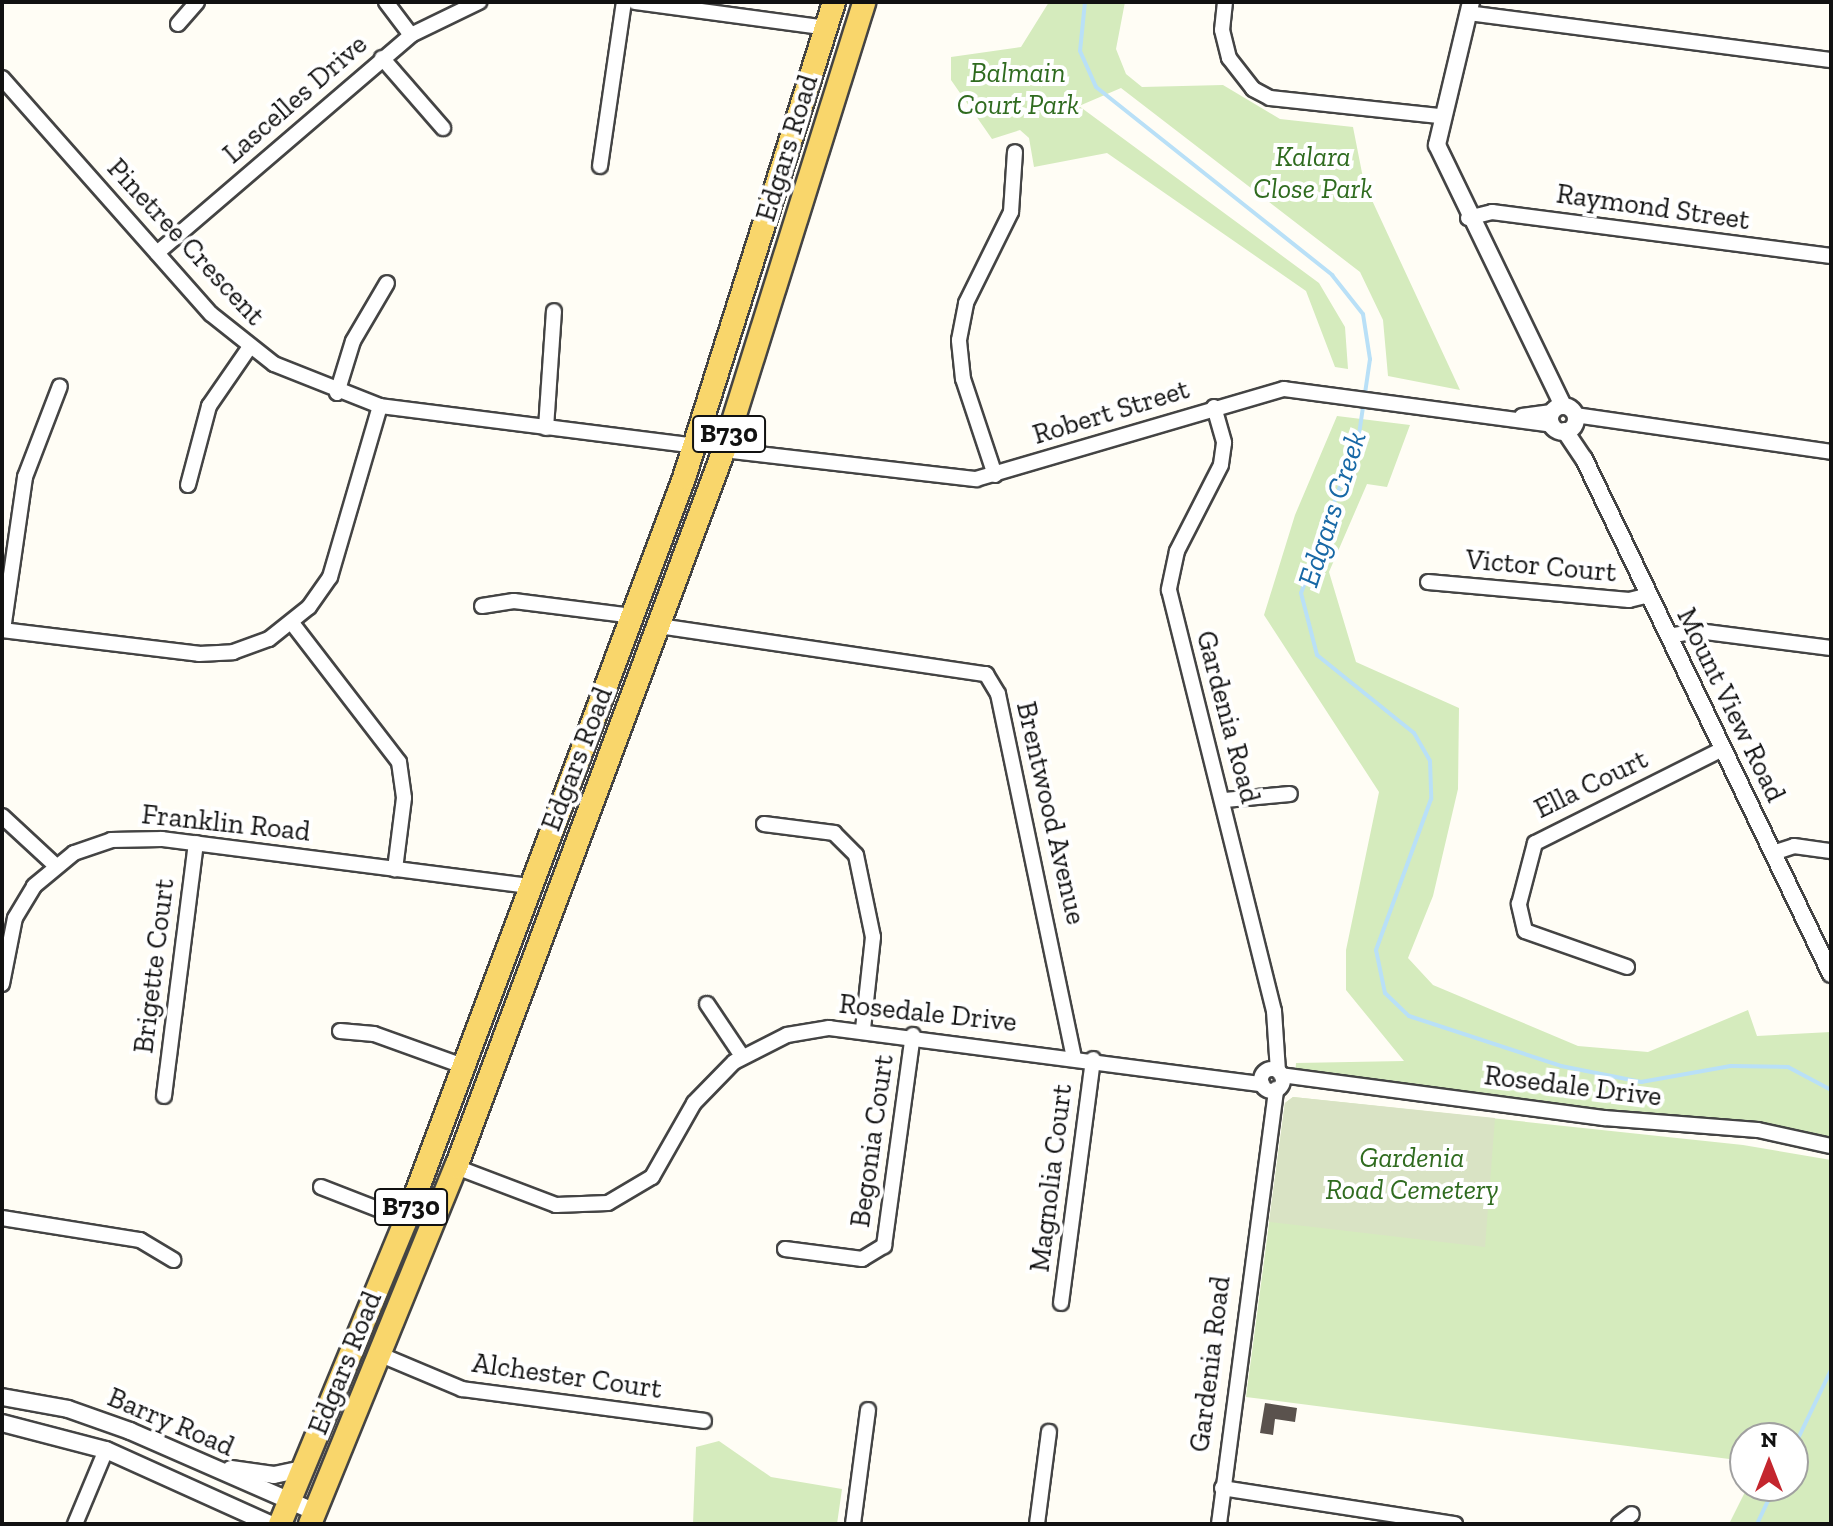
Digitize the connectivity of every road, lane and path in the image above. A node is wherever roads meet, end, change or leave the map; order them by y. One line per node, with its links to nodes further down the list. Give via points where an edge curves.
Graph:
1 (197, 2): 10 (street)
2 (386, 2): 12 (street)
3 (479, 2): 12 (street, Lascelles Drive)
4 (624, 2): 19 (street)
5 (635, 2): 11 (street)
6 (834, 2): 11 (main road, Edgars Road / B730)
7 (864, 2): 22 (main road, Edgars Road / B730)
8 (1225, 2): 16 (street, via 1222,30 1229,58 1253,89 1270,98)
9 (1470, 7): 14 (street); 16 (street, Mount View Road)
10 (178, 24)
11 (827, 28): 21 (main road, Edgars Road / B730)
12 (411, 35): 13 (street, Lascelles Drive)
13 (382, 58): 17 (street); 23 (street, Lascelles Drive)
14 (1831, 60)
15 (2, 78): 23 (street, Pinetree Crescent)
16 (1439, 116): 20 (street, Mount View Road, via 1439,156)
17 (443, 128)
18 (1015, 152): 37 (street, via 1011,212 966,303 959,340 963,379)
19 (600, 166)
20 (1468, 218): 24 (street, Raymond Street, via 1492,212); 32 (street, Mount View Road)
21 (762, 231): 22 (main road); 34 (main road, Edgars Road / B730)
22 (790, 238): 35 (main road, Edgars Road / B730)
23 (157, 253): 27 (street, Pinetree Crescent)
24 (1831, 256)
25 (387, 283): 29 (street, via 353,341)
26 (554, 311): 33 (street)
27 (249, 348): 29 (street, Pinetree Crescent); 38 (street, via 209,406)
28 (60, 386): 45 (street, via 25,477)
29 (337, 393): 30 (street, Pinetree Crescent)
30 (380, 406): 33 (street, Pinetree Crescent); 43 (street, via 330,577)
31 (1214, 407): 32 (street, Robert Street, via 1284,389); 37 (street, Robert Street); 52 (street, Gardenia Road, via 1224,443 1221,465 1177,551 1169,590)
32 (1564, 419): 36 (street, Robert Street); 40 (street, Mount View Road)
33 (546, 428): 34 (street, Pinetree Crescent)
34 (695, 446): 42 (main road, Edgars Road / B730)
35 (724, 450): 37 (street, Robert Street, via 937,478); 44 (main road, Edgars Road / B730)
36 (1831, 452)
37 (995, 475)
38 (188, 485)
39 (1428, 582): 40 (street, Victor Court, via 1629,600)
40 (1649, 595): 46 (street, Mount View Road)
41 (482, 606): 42 (street, via 514,601)
42 (632, 616): 48 (main road, Edgars Road / B730)
43 (292, 623): 45 (street, via 250,648 215,654); 59 (street, via 399,762 404,798)
44 (659, 626): 50 (main road, Edgars Road / B730); 69 (street, Brentwood Avenue, via 986,674 998,694)
45 (2, 630)
46 (1669, 636): 47 (street, via 1698,631); 49 (street, Mount View Road)
47 (1831, 648)
48 (582, 749): 50 (main road); 60 (main road, Edgars Road / B730)
49 (1723, 749): 57 (street, Mount View Road); 61 (street, Ella Court, via 1535,843 1519,904 1525,931)
50 (609, 759): 75 (main road, Edgars Road / B730)
51 (1290, 794): 52 (street)
52 (1225, 800): 72 (street, Gardenia Road, via 1274,1011 1277,1048)
53 (2, 816): 58 (street)
54 (764, 824): 65 (street, via 834,833 856,855 873,937)
55 (196, 843): 58 (street, Franklin Road, via 119,839); 59 (street, Franklin Road); 73 (street, Brigette Court)
56 (1831, 851): 57 (street, via 1794,846)
57 (1773, 853): 62 (street, Mount View Road)
58 (55, 865): 63 (street, via 15,918)
59 (395, 869): 60 (street, Franklin Road)
60 (530, 886): 71 (main road, Edgars Road / B730)
61 (1627, 967)
62 (1831, 974)
63 (2, 984)
64 (707, 1004): 68 (street)
65 (863, 1029): 67 (street, Rosedale Drive); 68 (street, Rosedale Drive, via 807,1030)
66 (340, 1031): 71 (street, via 374,1034)
67 (913, 1035): 69 (street, Rosedale Drive); 79 (street, Begonia Court, via 884,1246 862,1259)
68 (742, 1056): 75 (street, Rosedale Drive, via 700,1096 652,1177 617,1200 583,1208 556,1205)
69 (1074, 1057): 70 (street, Rosedale Drive)
70 (1093, 1059): 72 (street, Rosedale Drive); 81 (street, Magnolia Court)
71 (463, 1066): 78 (main road, Edgars Road / B730)
72 (1272, 1080): 74 (street, Rosedale Drive, via 1758,1130); 91 (street, Gardenia Road)
73 (164, 1096)
74 (1831, 1146)
75 (456, 1167): 82 (main road, Edgars Road / B730)
76 (321, 1187): 78 (street)
77 (2, 1218): 80 (street, via 140,1240)
78 (406, 1220): 90 (main road, Edgars Road / B730)
79 (785, 1249)
80 (173, 1260)
81 (1061, 1303)
82 (381, 1355): 85 (street, Alchester Court, via 462,1389); 94 (main road, Edgars Road / B730)
83 (2, 1397): 89 (street, Barry Road, via 68,1409)
84 (868, 1410): 98 (street)
85 (704, 1421)
86 (2, 1423): 88 (street, Barry Road)
87 (1049, 1432): 99 (street)
88 (106, 1450): 95 (street); 96 (street, Barry Road)
89 (210, 1467): 90 (street, via 274,1475); 92 (street, Barry Road)
90 (302, 1469): 92 (main road, Edgars Road / B730)
91 (1222, 1488): 100 (street, Gardenia Road); 101 (street)
92 (289, 1501): 94 (street, Barry Road); 97 (main road, Edgars Road / B730)
93 (1632, 1514): 102 (street)
94 (313, 1518)
95 (75, 1524)
96 (270, 1524)
97 (280, 1524)
98 (853, 1524)
99 (1037, 1524)
100 (1219, 1524)
101 (1455, 1524)
102 (1619, 1524)

